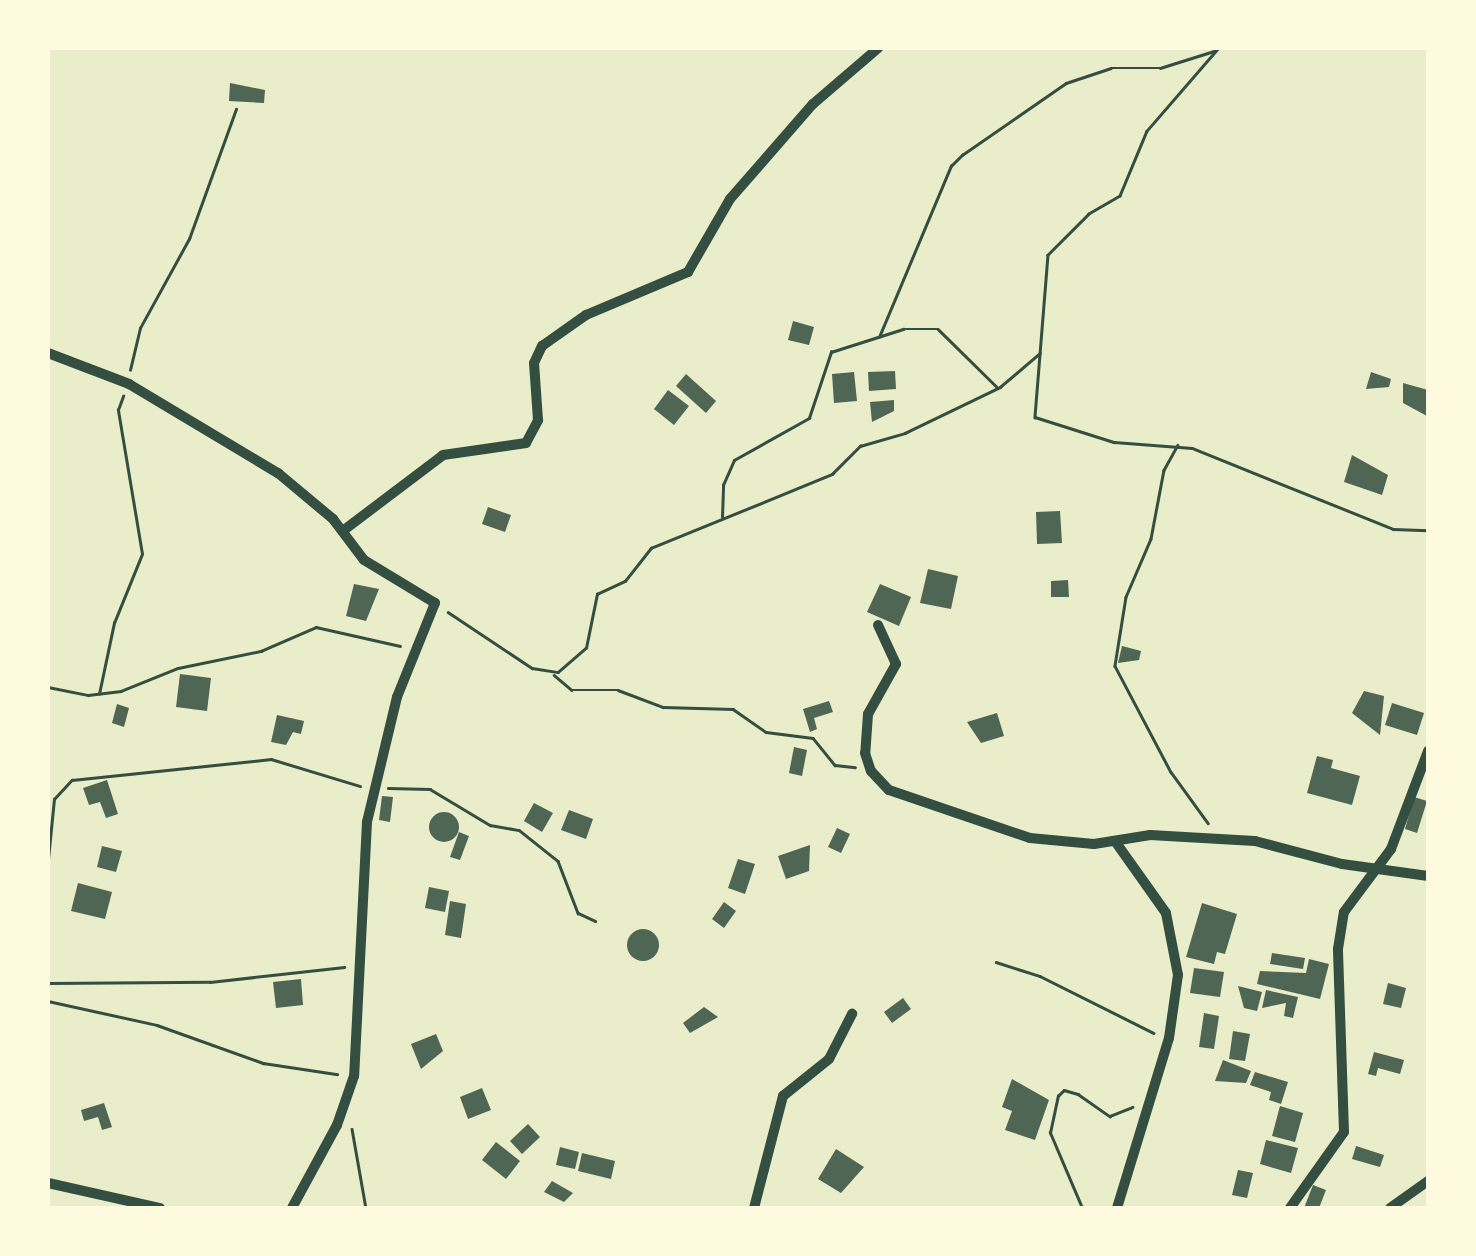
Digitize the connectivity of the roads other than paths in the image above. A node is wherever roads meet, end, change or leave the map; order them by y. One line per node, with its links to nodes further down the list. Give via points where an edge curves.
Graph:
1 (878, 48): 3 (street, via 812,104 730,199 688,272 586,314 542,346 534,363 538,420 526,443 443,455)
2 (48, 353): 3 (street, via 129,384 278,473)
3 (344, 530): 13 (street, via 364,560 434,603 373,789 363,864 354,1076)
4 (878, 625): 6 (street, via 896,660 866,719 869,767 889,790 1018,835)
5 (1428, 750): 7 (street)
6 (1117, 844): 7 (street, via 1150,835 1267,842); 15 (street, via 1144,876 1171,928 1178,974 1169,1038)
7 (1379, 870): 8 (street); 16 (street, via 1350,899 1339,936 1344,1132)
8 (1428, 876)
9 (852, 1014): 14 (street, via 829,1059 783,1096)
10 (1428, 1181): 17 (street)
11 (48, 1183): 12 (street)
12 (160, 1208)
13 (292, 1208)
14 (754, 1208)
15 (1117, 1208)
16 (1290, 1208)
17 (1390, 1208)

